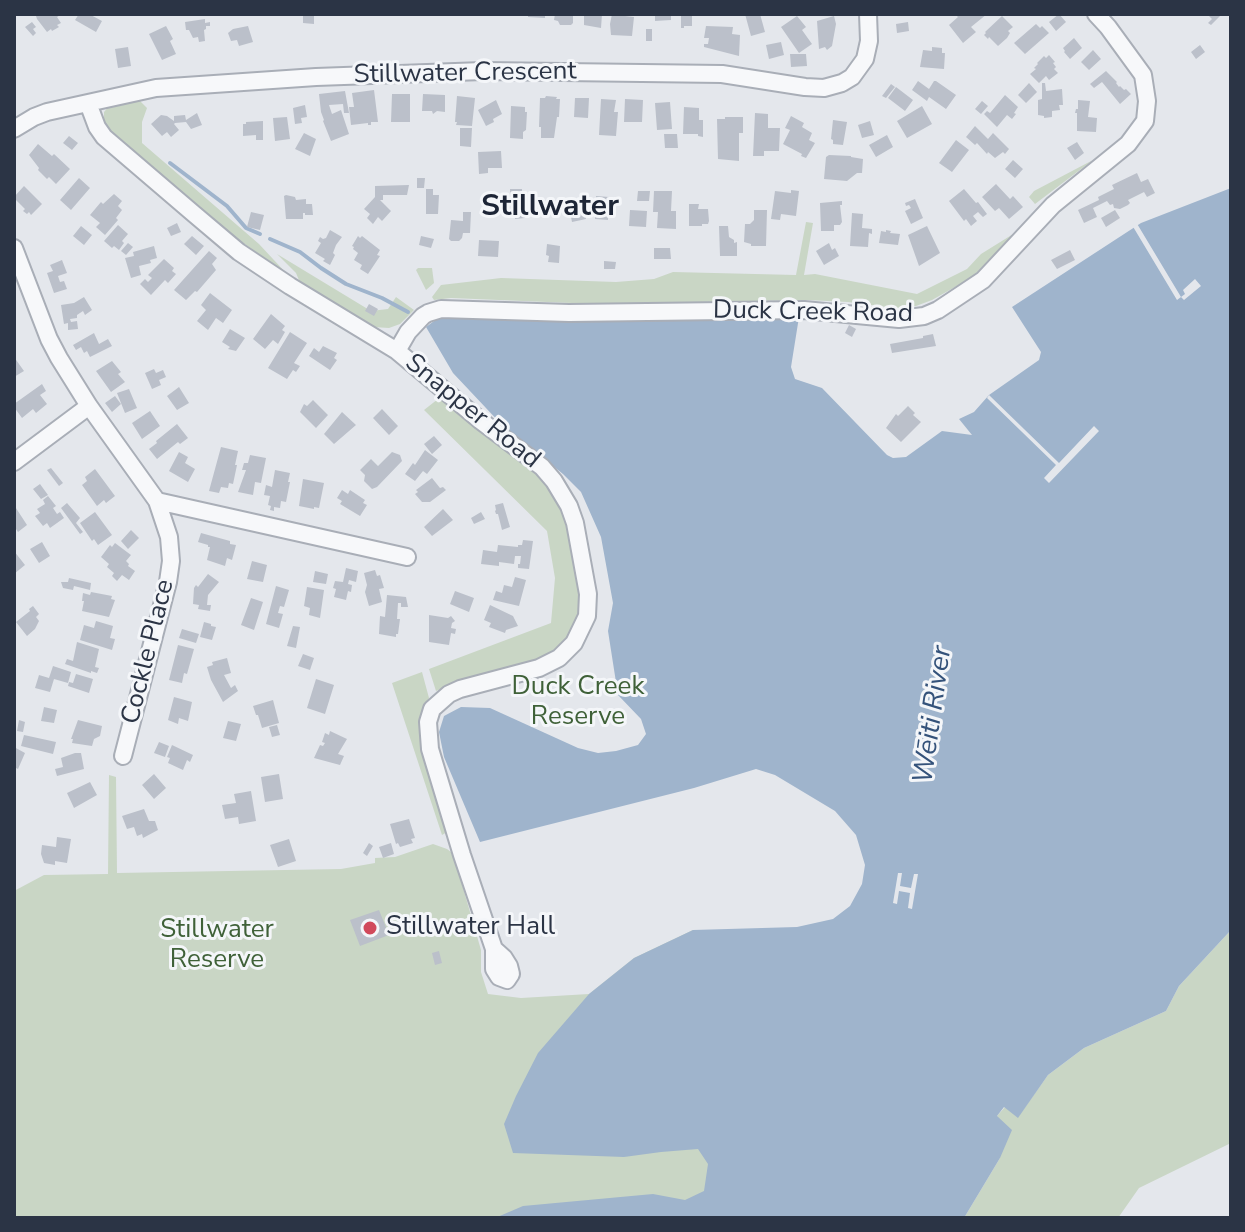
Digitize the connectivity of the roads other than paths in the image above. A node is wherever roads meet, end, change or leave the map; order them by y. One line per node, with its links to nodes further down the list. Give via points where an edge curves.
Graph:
1 (868, 14): 3 (street, Stillwater Crescent, via 865,59 852,77 824,88 722,74 483,71 156,88)
2 (1096, 14): 6 (street, Duck Creek Road, via 1143,75 1145,121 1128,144 1053,205 983,280 938,310 899,319 804,310 441,309 423,316)
3 (88, 103): 4 (street, Stillwater Crescent); 6 (street, Snapper Road, via 104,137 239,252)
4 (16, 123)
5 (14, 248): 7 (street, via 49,339)
6 (397, 351): 12 (street, Snapper Road, via 549,473 575,523 587,581 587,616 567,651 550,664 449,694 429,715 430,749)
7 (89, 406): 8 (street); 9 (street)
8 (14, 462)
9 (157, 501): 10 (street); 11 (street, Cockle Place, via 171,561)
10 (407, 557)
11 (123, 756)
12 (494, 949)

